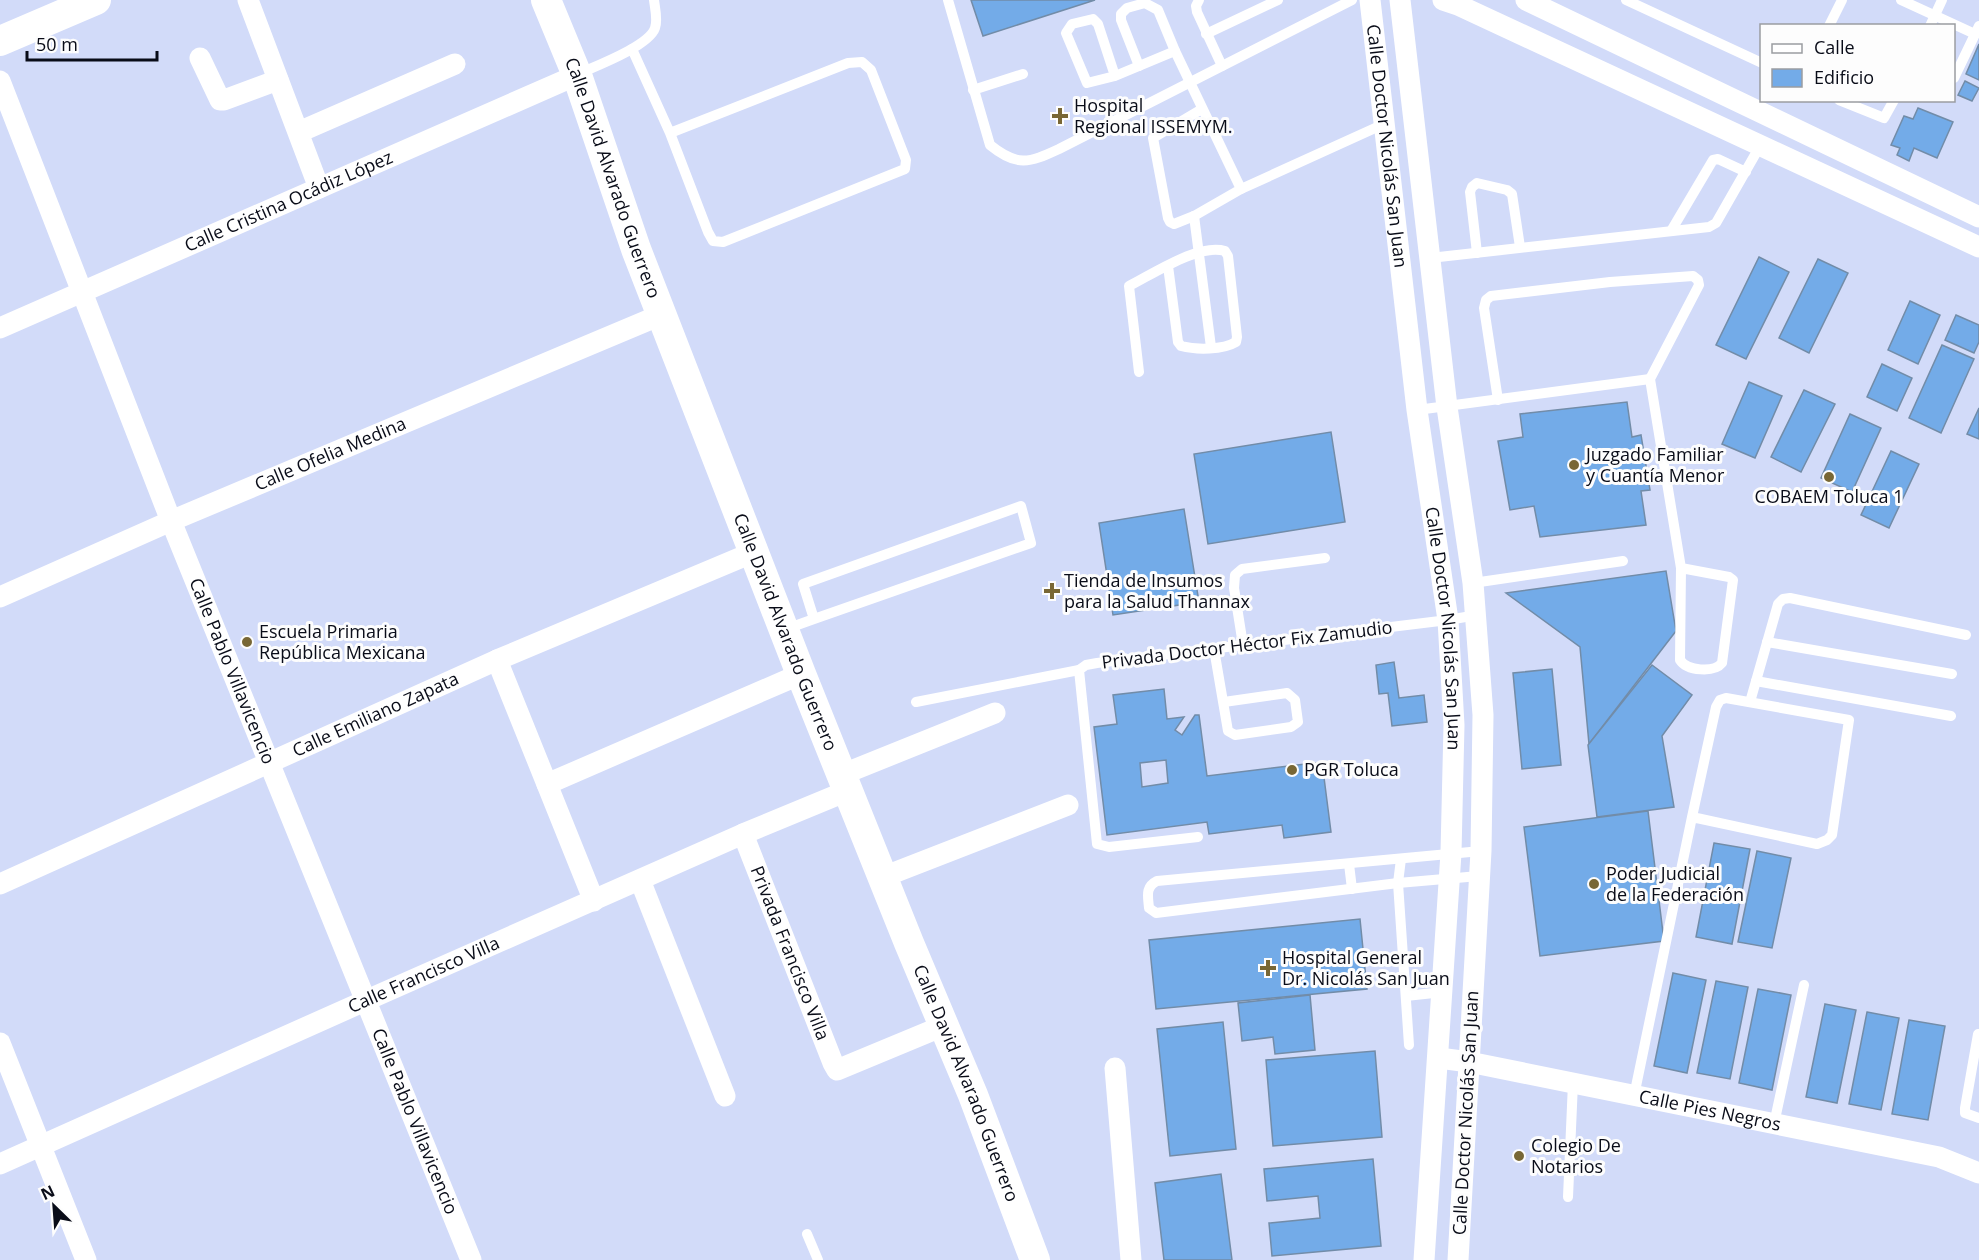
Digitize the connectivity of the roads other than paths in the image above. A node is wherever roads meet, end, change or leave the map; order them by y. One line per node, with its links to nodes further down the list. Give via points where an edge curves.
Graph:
1 (96, 0): 17 (street)
2 (248, 0): 35 (street)
3 (546, 0): 33 (street, Calle David Alvarado Guerrero)
4 (654, 0): 24 (lane, via 653,34)
5 (948, 0): 38 (lane)
6 (1199, 0): 22 (lane, via 1197,12)
7 (1278, 0): 22 (lane)
8 (1352, 0): 30 (lane)
9 (1370, 0): 42 (street, Calle Doctor Nicolás San Juan)
10 (1400, 0): 56 (street, Calle Doctor Nicolás San Juan)
11 (1443, 0): 45 (street)
12 (1526, 0): 50 (street)
13 (1626, 0): 27 (lane)
14 (1842, 0): 19 (lane)
15 (1901, 0): 18 (lane)
16 (1942, 0): 18 (lane)
17 (54, 8): 23 (street)
18 (1933, 21)
19 (1830, 24)
20 (1955, 26): 21 (lane)
21 (1977, 30): 32 (lane)
22 (1206, 34): 30 (lane)
23 (0, 41)
24 (632, 49): 33 (lane); 44 (lane)
25 (1175, 51): 29 (lane); 29 (lane, via 1155,8 1145,3 1127,8 1121,20); 37 (lane)
26 (200, 58): 35 (street, via 220,100)
27 (1760, 63)
28 (455, 64): 43 (street)
29 (1139, 66): 34 (lane)
30 (1222, 66): 37 (lane)
31 (1023, 74): 38 (lane)
32 (1955, 74)
33 (577, 75): 47 (street, Calle Cristina Ocádiz López); 59 (street, Calle David Alvarado Guerrero, via 636,249)
34 (1115, 76): 34 (lane, via 1098,24 1093,19 1072,24 1066,33 1085,81 1090,84)
35 (278, 80): 43 (street)
36 (0, 81): 58 (street, Calle Pablo Villavicencio)
37 (1190, 82): 38 (lane, via 1028,162 1015,161 990,145); 41 (lane)
38 (973, 90)
39 (1844, 102): 40 (lane, via 1884,118)
40 (1893, 102)
41 (1202, 109): 48 (lane); 49 (lane, via 1156,134 1152,143 1170,222)
42 (1384, 124): 48 (lane); 66 (street, Calle Doctor Nicolás San Juan)
43 (299, 132): 47 (street)
44 (670, 133): 44 (lane, via 848,63 862,62 871,70 906,160 905,169 723,242 713,241)
45 (1760, 146): 46 (lane); 52 (street)
46 (1746, 172): 51 (lane, via 1716,223); 51 (lane, via 1713,160)
47 (319, 188): 58 (street, Calle Cristina Ocádiz López)
48 (1241, 189): 49 (lane)
49 (1194, 216): 54 (lane)
50 (1979, 217)
51 (1671, 231): 53 (lane)
52 (1979, 247)
53 (1520, 248): 55 (lane); 55 (lane, via 1512,194 1477,183 1470,192)
54 (1199, 252): 57 (lane); 61 (lane); 61 (lane, via 1220,249 1228,256 1237,337 1231,344)
55 (1477, 252): 56 (lane)
56 (1430, 258): 65 (street, Calle Doctor Nicolás San Juan)
57 (1168, 266): 61 (lane, via 1178,342 1186,348); 62 (lane, via 1129,286)
58 (81, 292): 60 (street, Calle Cristina Ocádiz López); 67 (street, Calle Pablo Villavicencio)
59 (663, 314): 67 (street, Calle Ofelia Medina); 68 (street, Calle David Alvarado Guerrero)
60 (0, 328)
61 (1211, 347)
62 (1138, 372)
63 (1650, 379): 64 (lane); 64 (lane, via 1699,285 1693,276 1491,296 1484,308); 71 (lane)
64 (1498, 400): 65 (lane)
65 (1447, 407): 66 (lane); 72 (street, Calle Doctor Nicolás San Juan)
66 (1417, 410): 76 (street, Calle Doctor Nicolás San Juan)
67 (171, 521): 73 (street, Calle Ofelia Medina); 92 (street, Calle Pablo Villavicencio)
68 (754, 552): 77 (street, Calle David Alvarado Guerrero); 82 (street, Calle Emiliano Zapata)
69 (1325, 558): 80 (lane, via 1242,569 1234,575)
70 (1623, 561): 72 (lane)
71 (1681, 568): 71 (lane, via 1732,580 1722,663 1713,669 1688,667 1680,660)
72 (1473, 583): 74 (street, Calle Doctor Nicolás San Juan)
73 (0, 597)
74 (1477, 615): 76 (lane, Privada Doctor Héctor Fix Zamudio); 99 (street, Calle Doctor Nicolás San Juan, via 1483,715)
75 (814, 619): 75 (lane, via 803,584 1021,506 1031,543); 77 (lane)
76 (1448, 620): 80 (lane, Privada Doctor Héctor Fix Zamudio); 100 (street, Calle Doctor Nicolás San Juan, via 1454,725)
77 (784, 630): 84 (street, Calle David Alvarado Guerrero)
78 (1966, 635): 79 (lane, via 1790,598 1778,604)
79 (1767, 642): 85 (lane); 86 (lane)
80 (1243, 645): 81 (lane, Privada Doctor Héctor Fix Zamudio)
81 (1214, 649): 83 (lane, Privada Doctor Héctor Fix Zamudio, via 1086,664); 88 (lane)
82 (497, 660): 92 (street, Calle Emiliano Zapata); 93 (street)
83 (1079, 670): 87 (lane); 98 (lane, Privada Doctor Héctor Fix Zamudio, via 1097,844 1109,847)
84 (801, 674): 93 (street); 94 (street, Calle David Alvarado Guerrero)
85 (1952, 674)
86 (1756, 681): 89 (lane); 91 (lane)
87 (916, 702)
88 (1224, 702): 88 (lane, via 1228,731 1235,735 1291,728 1298,722 1295,700 1287,693)
89 (1750, 702): 96 (lane, via 1726,698 1716,706); 96 (lane, via 1849,720 1832,835 1817,844)
90 (995, 713): 94 (street, Calle Francisco Villa)
91 (1951, 716)
92 (269, 762): 108 (street, Calle Emiliano Zapata); 114 (street, Calle Pablo Villavicencio)
93 (547, 783): 110 (street)
94 (844, 783): 97 (street, Calle Francisco Villa); 104 (street, Calle David Alvarado Guerrero)
95 (1068, 805): 104 (street)
96 (1692, 817): 124 (lane)
97 (742, 834): 106 (street, Calle Francisco Villa); 115 (street, Privada Francisco Villa, via 837,1070)
98 (1198, 837)
99 (1481, 851): 100 (lane); 103 (street, Calle Doctor Nicolás San Juan)
100 (1451, 853): 101 (lane); 105 (street, Calle Doctor Nicolás San Juan)
101 (1401, 859): 102 (lane); 107 (lane)
102 (1349, 864): 109 (lane); 109 (lane, via 1157,881 1148,889 1149,908 1156,913)
103 (1479, 876): 105 (lane); 120 (street, Calle Doctor Nicolás San Juan)
104 (883, 877): 115 (street, Calle David Alvarado Guerrero)
105 (1450, 878): 107 (lane); 112 (street, Calle Doctor Nicolás San Juan)
106 (640, 880): 110 (street, Calle Francisco Villa); 123 (street)
107 (1398, 883): 109 (lane); 113 (lane)
108 (0, 884)
109 (1352, 889)
110 (594, 901): 114 (street, Calle Francisco Villa)
111 (1804, 985): 126 (lane)
112 (1443, 992): 113 (lane); 119 (street, Calle Doctor Nicolás San Juan)
113 (1406, 996): 118 (lane)
114 (367, 1000): 127 (street, Calle Francisco Villa); 133 (street, Calle Pablo Villavicencio)
115 (943, 1026): 135 (street, Calle David Alvarado Guerrero)
116 (1978, 1034): 125 (lane, via 1965,1113)
117 (0, 1043): 127 (street)
118 (1409, 1045)
119 (1439, 1058): 120 (street, Calle Pies Negros); 137 (street, Calle Doctor Nicolás San Juan)
120 (1469, 1062): 122 (street, Calle Pies Negros); 138 (street, Calle Doctor Nicolás San Juan)
121 (1115, 1068): 136 (street)
122 (1573, 1083): 124 (street, Calle Pies Negros); 130 (lane)
123 (725, 1096)
124 (1634, 1096): 126 (street, Calle Pies Negros)
125 (1979, 1118)
126 (1774, 1124): 129 (street, Calle Pies Negros, via 1940,1157)
127 (40, 1146): 128 (street, Calle Francisco Villa); 132 (street)
128 (0, 1164)
129 (1979, 1173)
130 (1568, 1197)
131 (807, 1234): 134 (lane)
132 (86, 1260)
133 (471, 1260)
134 (818, 1260)
135 (1035, 1260)
136 (1131, 1260)
137 (1424, 1260)
138 (1458, 1260)

